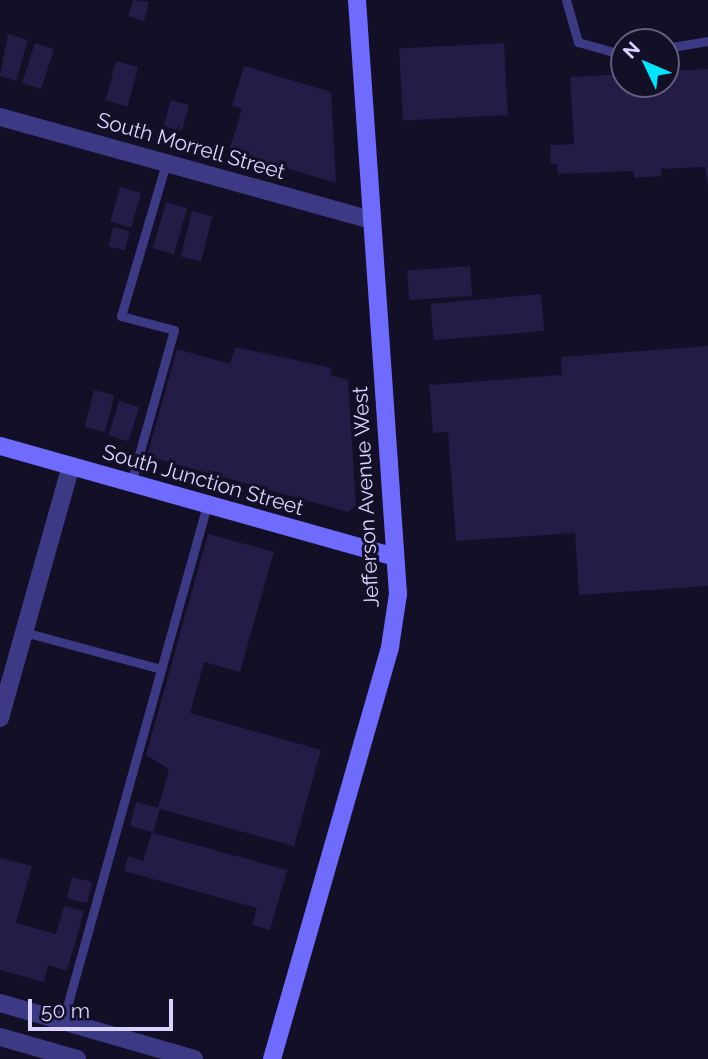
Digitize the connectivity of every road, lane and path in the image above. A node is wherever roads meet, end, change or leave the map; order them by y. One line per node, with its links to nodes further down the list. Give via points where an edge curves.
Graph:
1 (357, 0): 8 (main road, Jefferson Avenue West)
2 (566, 0): 5 (lane, via 578,42)
3 (708, 41): 4 (lane)
4 (680, 46)
5 (610, 51)
6 (0, 117): 7 (street, South Morrell Street)
7 (166, 163): 8 (street, South Morrell Street); 11 (lane, via 121,316 174,330)
8 (370, 220): 13 (main road, Jefferson Avenue West)
9 (0, 446): 10 (main road, South Junction Street)
10 (71, 466): 11 (main road, South Junction Street); 14 (street)
11 (131, 483): 12 (main road, South Junction Street)
12 (207, 505): 13 (main road, South Junction Street); 15 (lane)
13 (395, 557): 22 (main road, Jefferson Avenue West, via 398,594 390,647)
14 (24, 632): 15 (lane); 16 (street)
15 (161, 669): 18 (lane)
16 (0, 718)
17 (0, 1003): 18 (street)
18 (63, 1021): 21 (street)
19 (0, 1037): 20 (street)
20 (76, 1059)
21 (194, 1059)
22 (272, 1059)

